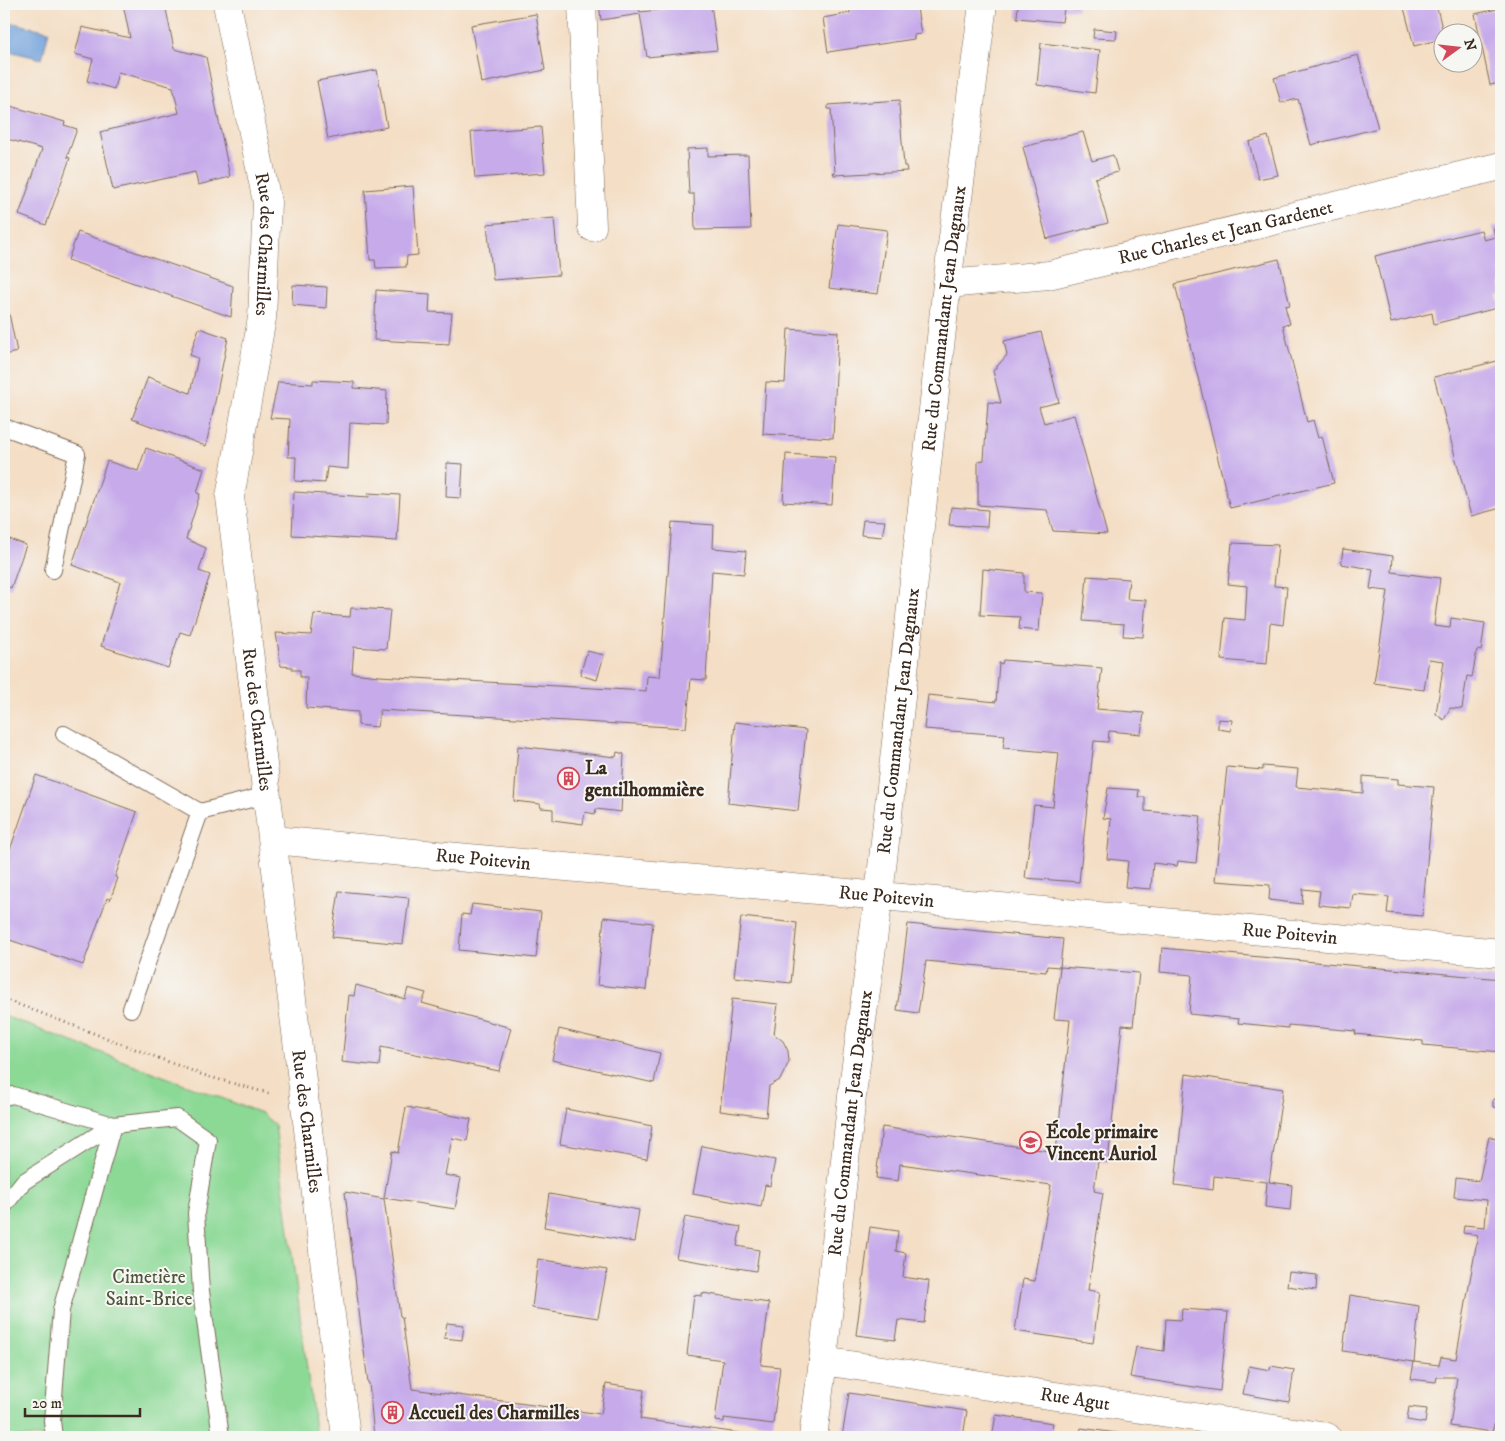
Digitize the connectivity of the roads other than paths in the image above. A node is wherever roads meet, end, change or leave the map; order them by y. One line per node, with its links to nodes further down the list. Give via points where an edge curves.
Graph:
1 (227, 4): 10 (street, Rue des Charmilles, via 267,202 262,318 230,497)
2 (582, 4): 5 (street)
3 (983, 4): 6 (street, Rue du Commandant Jean Dagnaux)
4 (1501, 166): 6 (street, Rue Charles et Jean Gardenet, via 1049,275)
5 (592, 227)
6 (947, 284): 13 (street, Rue du Commandant Jean Dagnaux)
7 (4, 427): 8 (lane, via 77,454)
8 (53, 570)
9 (64, 734): 11 (lane)
10 (267, 795): 11 (lane); 12 (street, Rue des Charmilles)
11 (200, 812): 15 (lane)
12 (273, 840): 13 (street, Rue Poitevin); 22 (street, Rue des Charmilles)
13 (879, 895): 14 (street, Rue Poitevin); 19 (street, Rue du Commandant Jean Dagnaux, via 852,1087)
14 (1501, 953)
15 (132, 1009)
16 (4, 1097): 17 (lane, via 13,1095)
17 (113, 1125): 18 (lane, via 22,1182); 20 (lane, via 61,1310 52,1421); 21 (lane, via 177,1118 208,1140 196,1213 201,1291)
18 (4, 1206)
19 (823, 1361): 23 (street, Rue du Commandant Jean Dagnaux); 24 (street, Rue Agut)
20 (54, 1437)
21 (221, 1437)
22 (346, 1437)
23 (813, 1437)
24 (1327, 1437)

